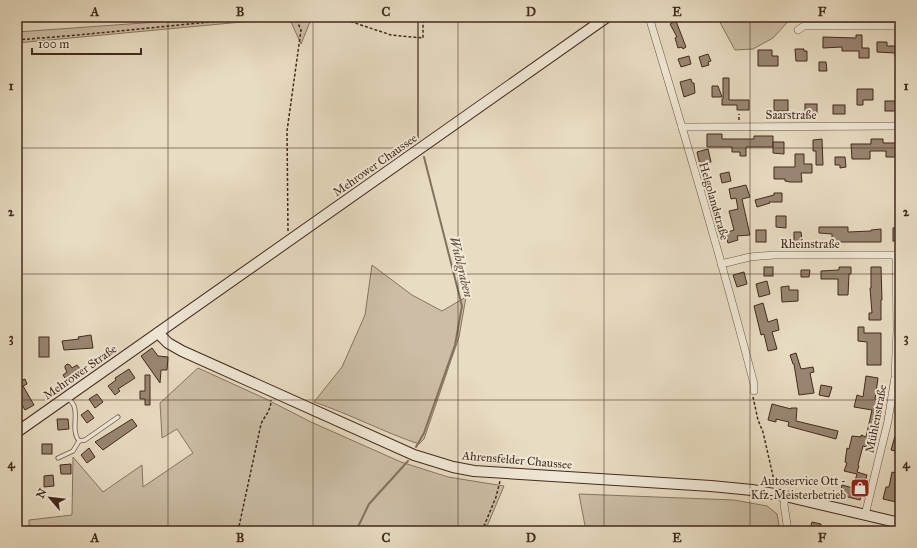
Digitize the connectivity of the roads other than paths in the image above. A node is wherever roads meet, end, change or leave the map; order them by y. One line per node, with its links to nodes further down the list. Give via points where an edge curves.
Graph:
1 (607, 17): 9 (main road, Mehrower Chaussee)
2 (649, 17): 6 (street, Helgolandstraße)
3 (900, 26): 4 (street, via 804,26)
4 (798, 30)
5 (900, 126): 6 (street, Saarstraße)
6 (682, 128): 8 (street, Helgolandstraße)
7 (898, 255): 8 (street, Rheinstraße, via 774,255 750,257); 10 (street, Mühlenstraße)
8 (721, 264): 11 (street, Helgolandstraße)
9 (158, 333): 12 (main road, Mehrower Straße); 17 (main road, Ahrensfelder Chaussee, via 168,343 273,392 407,452 453,467 500,473 711,486)
10 (897, 385): 18 (street, Mühlenstraße)
11 (754, 391)
12 (68, 397): 14 (main road, Mehrower Straße); 15 (lane, via 74,406 75,432)
13 (118, 417): 15 (lane, via 85,440)
14 (17, 432)
15 (79, 441): 16 (lane, via 73,451)
16 (58, 458)
17 (781, 495): 18 (main road, Ahrensfelder Chaussee); 20 (street)
18 (865, 515): 19 (main road, Ahrensfelder Chaussee)
19 (900, 523)
20 (788, 531)

